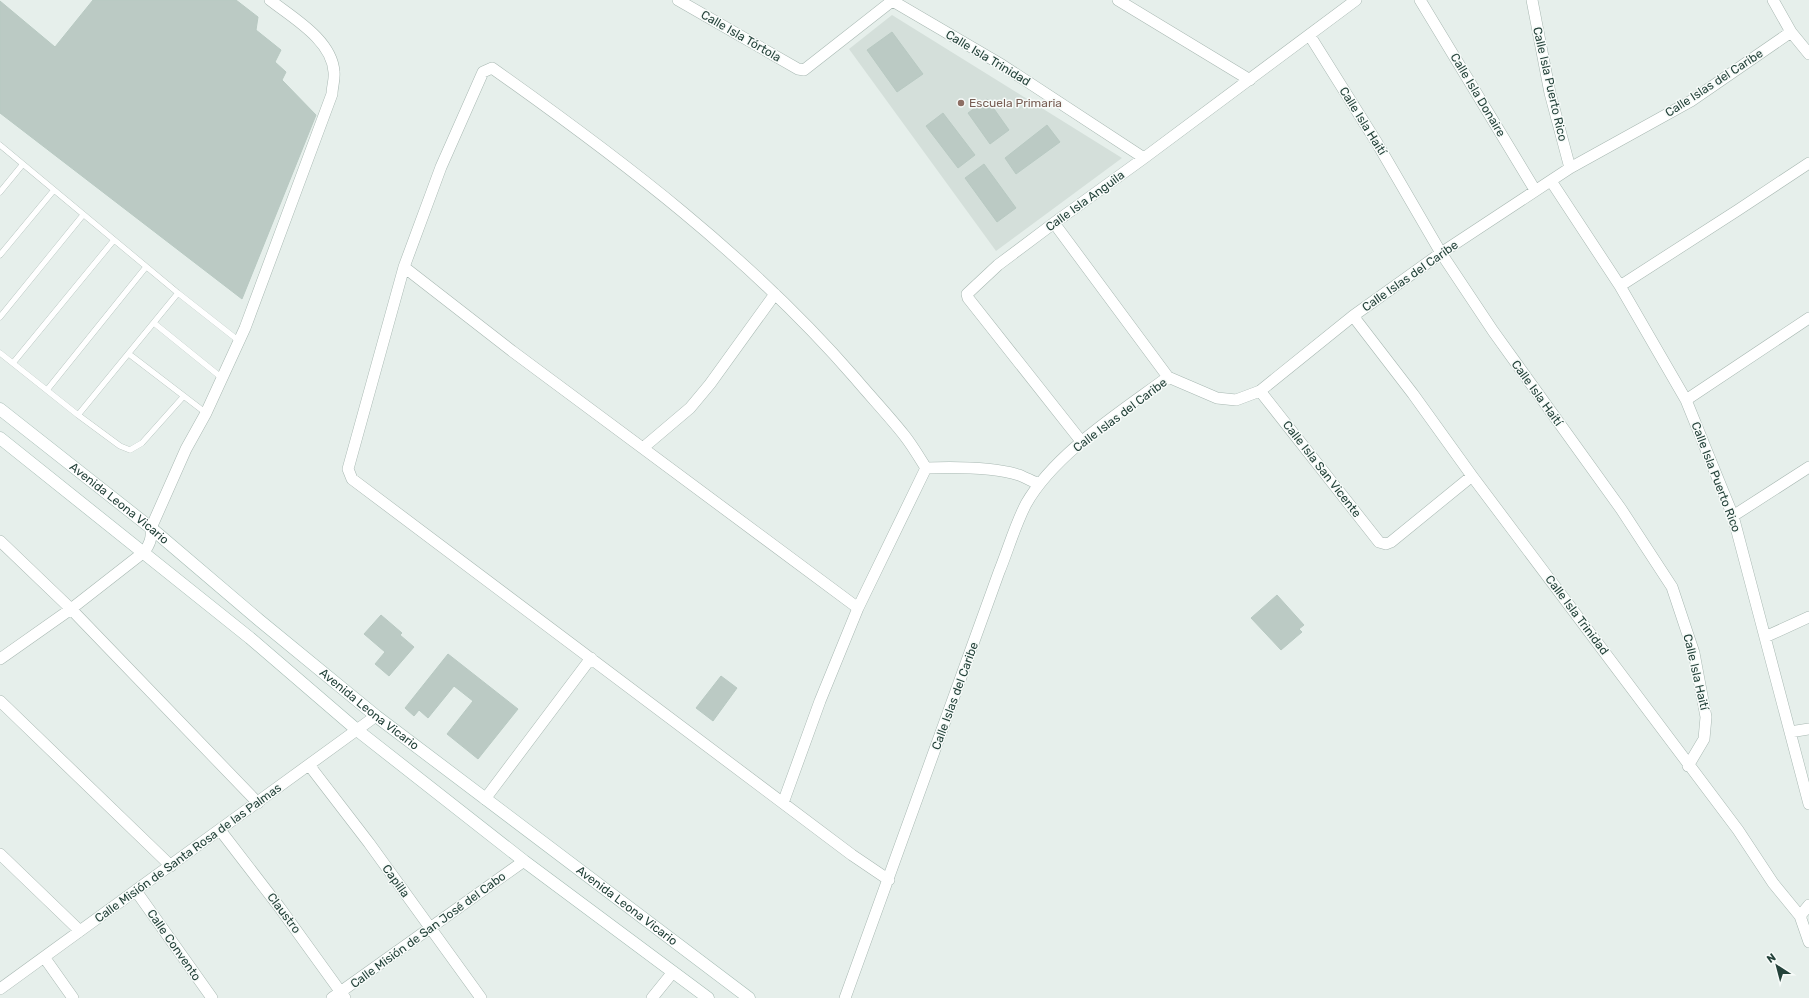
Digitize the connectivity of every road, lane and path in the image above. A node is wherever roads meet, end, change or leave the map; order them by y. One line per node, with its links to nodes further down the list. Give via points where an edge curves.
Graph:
1 (270, 0): 36 (street, via 312,34 328,52 334,72 332,94)
2 (678, 0): 3 (street, Calle Isla Tórtola, via 798,69 804,70)
3 (892, 0): 14 (street, Calle Isla Trinidad, via 1002,65)
4 (1118, 0): 12 (street)
5 (1356, 0): 10 (street, Calle Isla Anguila)
6 (1420, 0): 20 (street, Calle Isla Donaire)
7 (1532, 0): 17 (street, Calle Isla Puerto Rico, via 1550,94)
8 (1773, 0): 9 (street)
9 (1791, 32): 11 (street); 17 (street, Calle Islas del Caribe, via 1691,101)
10 (1310, 36): 12 (street, Calle Isla Anguila); 25 (street, Calle Isla Haití, via 1377,143)
11 (1809, 54)
12 (1250, 80): 14 (street, Calle Isla Anguila)
13 (0, 145): 16 (lane)
14 (1144, 158): 23 (street, Calle Isla Anguila)
15 (1809, 163): 29 (street)
16 (23, 164): 19 (lane); 21 (lane)
17 (1570, 168): 18 (street, Calle Islas del Caribe)
18 (1551, 181): 20 (street, Calle Islas del Caribe); 29 (street, Calle Isla Puerto Rico)
19 (54, 190): 22 (lane); 26 (lane)
20 (1535, 190): 25 (street, Calle Islas del Caribe)
21 (0, 192)
22 (83, 214): 24 (lane); 33 (lane)
23 (1054, 223): 40 (street); 50 (street, Calle Isla Anguila, via 998,265 967,294)
24 (114, 240): 27 (lane); 39 (lane)
25 (1441, 253): 32 (street, Calle Islas del Caribe); 72 (street, Calle Isla Haití, via 1492,331 1621,509 1672,587 1694,653 1706,718 1704,739)
26 (0, 255)
27 (146, 267): 30 (lane); 42 (lane)
28 (404, 267): 31 (street, via 441,167 483,72 492,68 577,129 681,210); 51 (street); 64 (street, via 348,469 352,480)
29 (1620, 286): 45 (street, Calle Isla Puerto Rico)
30 (178, 292): 35 (lane); 36 (lane)
31 (776, 294): 51 (street, via 695,402); 53 (street, via 834,354 905,436)
32 (1353, 316): 43 (street, Calle Islas del Caribe); 54 (street, Calle Isla Trinidad)
33 (0, 317)
34 (1809, 318): 45 (street)
35 (154, 323): 38 (lane); 41 (lane)
36 (239, 342): 41 (street)
37 (0, 353): 39 (lane)
38 (129, 354): 44 (lane); 48 (lane)
39 (13, 363): 42 (lane)
40 (1168, 377): 43 (street, Calle Islas del Caribe, via 1217,398 1236,400); 50 (street, Calle Islas del Caribe)
41 (223, 378): 47 (street)
42 (47, 390): 48 (lane)
43 (1260, 391): 54 (street, Calle Isla San Vicente, via 1380,542 1391,542)
44 (183, 397): 47 (lane); 48 (lane, via 142,443 130,450 120,446)
45 (1686, 400): 56 (street, Calle Isla Puerto Rico)
46 (0, 409): 57 (street, Avenida Leona Vicario)
47 (206, 413): 57 (street, via 186,449)
48 (78, 415)
49 (0, 438): 59 (street, Avenida Leona Vicario)
50 (1081, 442): 55 (street, Calle Islas del Caribe)
51 (644, 447): 60 (street)
52 (1809, 467): 56 (street)
53 (926, 468): 55 (street, via 956,467 1000,472 1018,475); 60 (street)
54 (1472, 476): 72 (street, Calle Isla Trinidad)
55 (1039, 484): 81 (street, Calle Islas del Caribe, via 1026,505 999,572)
56 (1733, 516): 63 (street, Calle Isla Puerto Rico)
57 (151, 528): 59 (street, via 152,536); 67 (street, Avenida Leona Vicario)
58 (0, 541): 61 (street)
59 (144, 552): 61 (street); 69 (street, Avenida Leona Vicario)
60 (858, 608): 75 (street, via 820,701)
61 (71, 609): 65 (street); 74 (street)
62 (1809, 617): 63 (street)
63 (1765, 637): 70 (street, Calle Isla Puerto Rico)
64 (591, 658): 73 (street); 75 (street)
65 (0, 659)
66 (0, 701): 80 (street)
67 (376, 716): 69 (street, Calle Misión de Santa Rosa de las Palmas); 73 (street, Avenida Leona Vicario)
68 (1809, 729): 70 (street)
69 (357, 730): 71 (street, Calle Misión de Santa Rosa de las Palmas); 79 (street, Avenida Leona Vicario)
70 (1790, 732): 76 (street, Calle Isla Puerto Rico)
71 (309, 766): 74 (street, Calle Misión de Santa Rosa de las Palmas); 85 (street, Capilla, via 369,842)
72 (1688, 766): 84 (street, Calle Isla Trinidad)
73 (485, 798): 97 (street, Avenida Leona Vicario)
74 (258, 803): 77 (street, Calle Misión de Santa Rosa de las Palmas)
75 (783, 803): 81 (street)
76 (1809, 804)
77 (220, 830): 80 (street, Calle Misión de Santa Rosa de las Palmas); 91 (street, Claustro, via 280,908)
78 (0, 854): 86 (street)
79 (524, 861): 85 (street, Calle Misión de San José del Cabo); 89 (street, Avenida Leona Vicario)
80 (171, 866): 82 (street, Calle Misión de Santa Rosa de las Palmas)
81 (888, 880): 98 (street, Calle Islas del Caribe)
82 (136, 891): 86 (street, Calle Misión de Santa Rosa de las Palmas); 93 (street, Calle Convento)
83 (1809, 905): 84 (street)
84 (1800, 916): 87 (street)
85 (431, 928): 91 (street, Calle Misión de San José del Cabo); 94 (street, Capilla)
86 (80, 931): 88 (street, Calle Misión de Santa Rosa de las Palmas)
87 (1809, 942)
88 (44, 957): 90 (street, Calle Misión de Santa Rosa de las Palmas); 92 (street)
89 (673, 972): 95 (street); 96 (street, Avenida Leona Vicario)
90 (0, 989)
91 (340, 996)
92 (73, 998)
93 (212, 998)
94 (481, 998)
95 (652, 998)
96 (708, 998)
97 (749, 998)
98 (845, 998)

